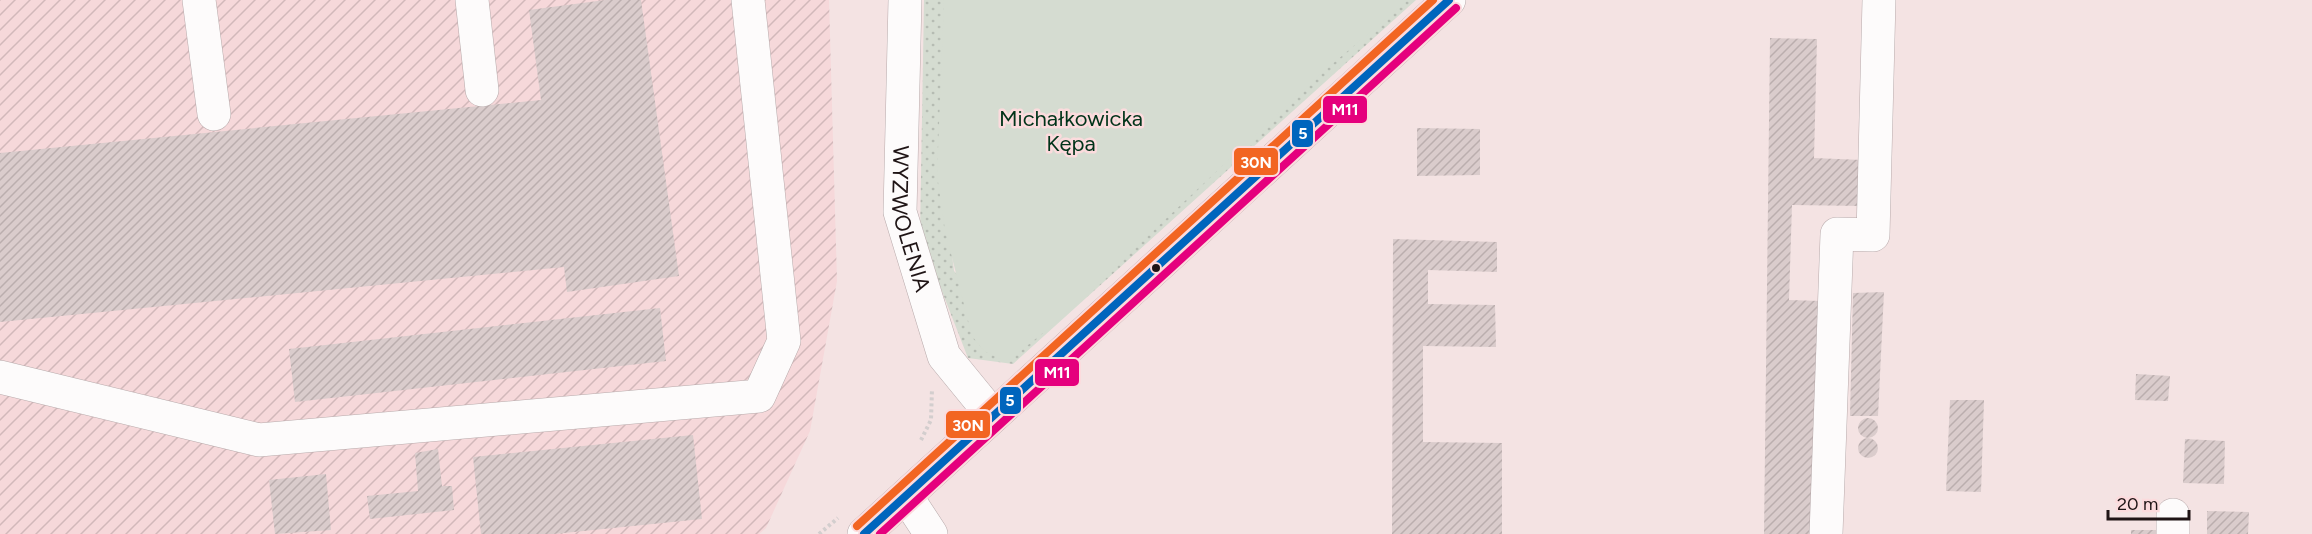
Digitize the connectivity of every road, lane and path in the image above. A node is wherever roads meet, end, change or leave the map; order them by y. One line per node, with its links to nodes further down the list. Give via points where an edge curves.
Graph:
1 (199, 0): 8 (street)
2 (472, 0): 7 (street)
3 (748, 0): 9 (street, via 784,341 759,396 259,440)
4 (905, 0): 11 (street, WYZWOLENIA, via 900,212 944,356)
5 (1449, 0): 11 (street)
6 (1879, 0): 17 (street, via 1873,235 1837,234)
7 (482, 90)
8 (214, 114)
9 (0, 377)
10 (932, 383): 12 (path, via 931,420)
11 (993, 416): 13 (street)
12 (917, 450)
13 (906, 496): 14 (street); 16 (street)
14 (855, 523): 15 (path)
15 (819, 534)
16 (931, 534)
17 (1826, 534)

